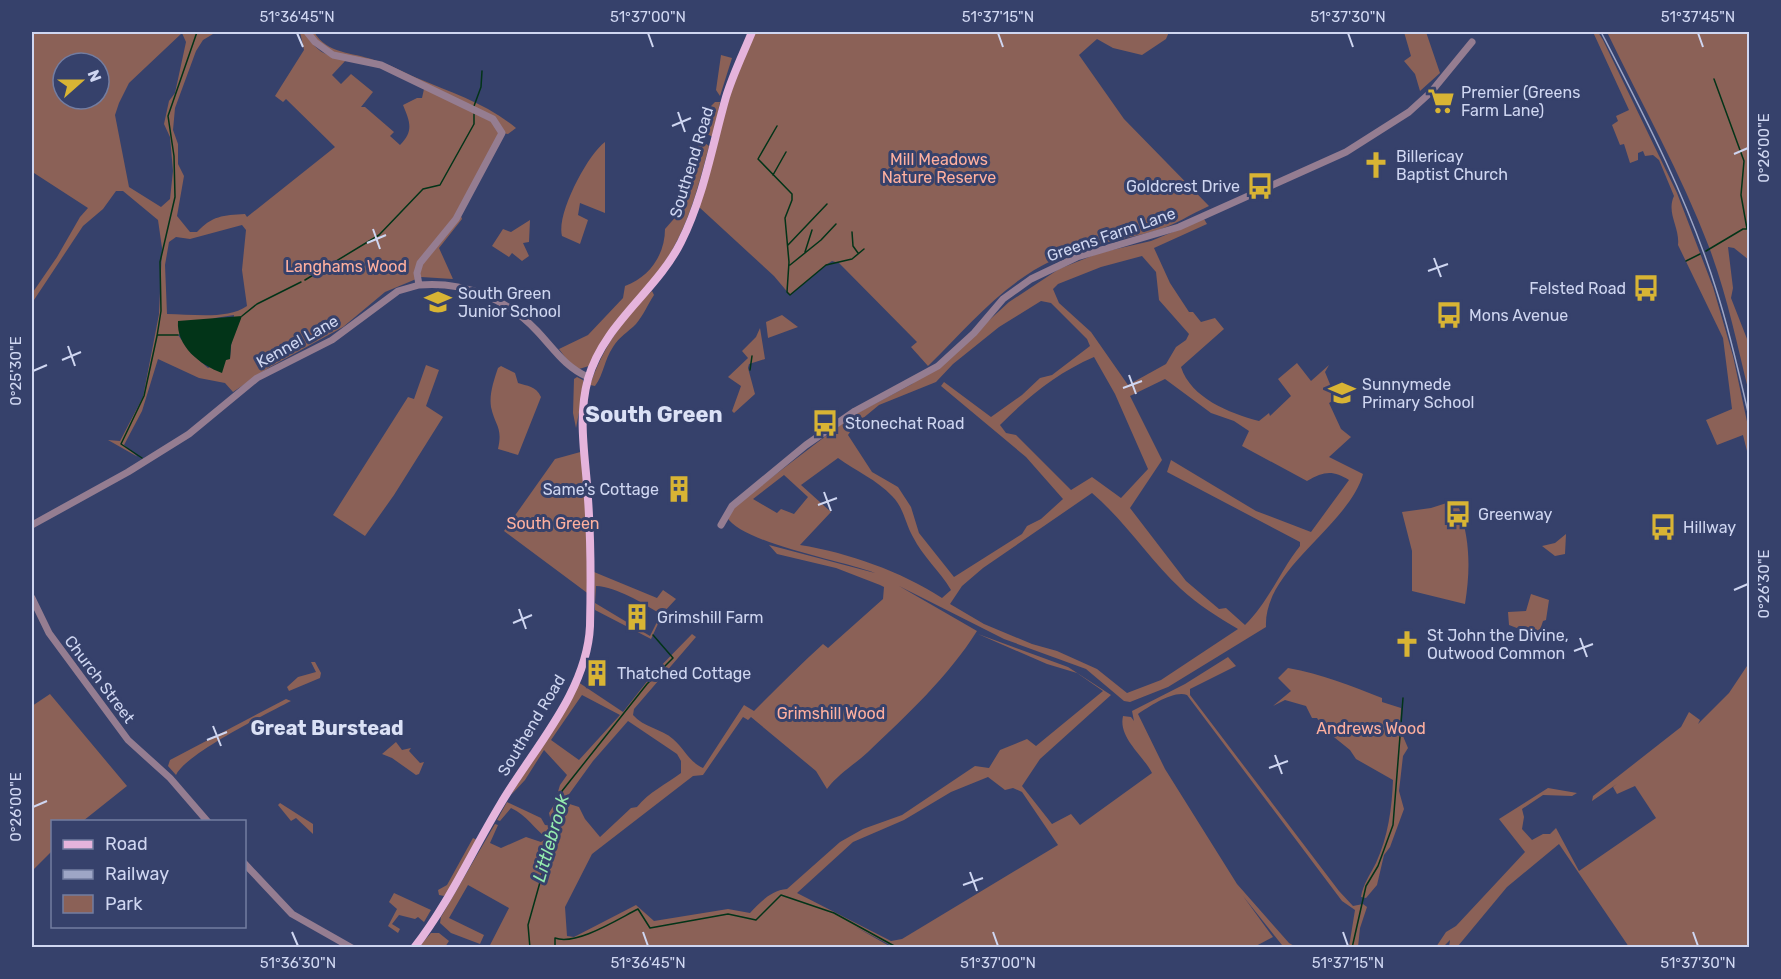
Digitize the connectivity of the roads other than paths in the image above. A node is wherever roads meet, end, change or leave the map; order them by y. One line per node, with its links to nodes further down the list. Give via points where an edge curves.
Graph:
1 (307, 32): 4 (street, via 333,55 381,65 499,125 500,141 480,179 456,219 417,268)
2 (752, 32): 5 (main road, Southend Road, via 735,67 699,201 682,240 662,273 609,334)
3 (1473, 42): 7 (street, Greens Farm Lane, via 1409,112 1332,159 1179,227 1077,257 1031,279 1003,299 938,366 855,411 806,445 732,506)
4 (419, 285): 5 (street, via 463,288 498,301 535,329 569,367); 6 (street, Kennel Lane, via 398,291 332,340 257,378 189,434)
5 (588, 377): 12 (main road, Southend Road, via 582,423 590,532 590,626 584,661 461,877)
6 (32, 525)
7 (721, 525)
8 (32, 598): 9 (street, Church Street, via 44,626 128,740 159,766)
9 (206, 820)
10 (246, 865): 11 (street, via 292,914)
11 (352, 948)
12 (414, 948)

